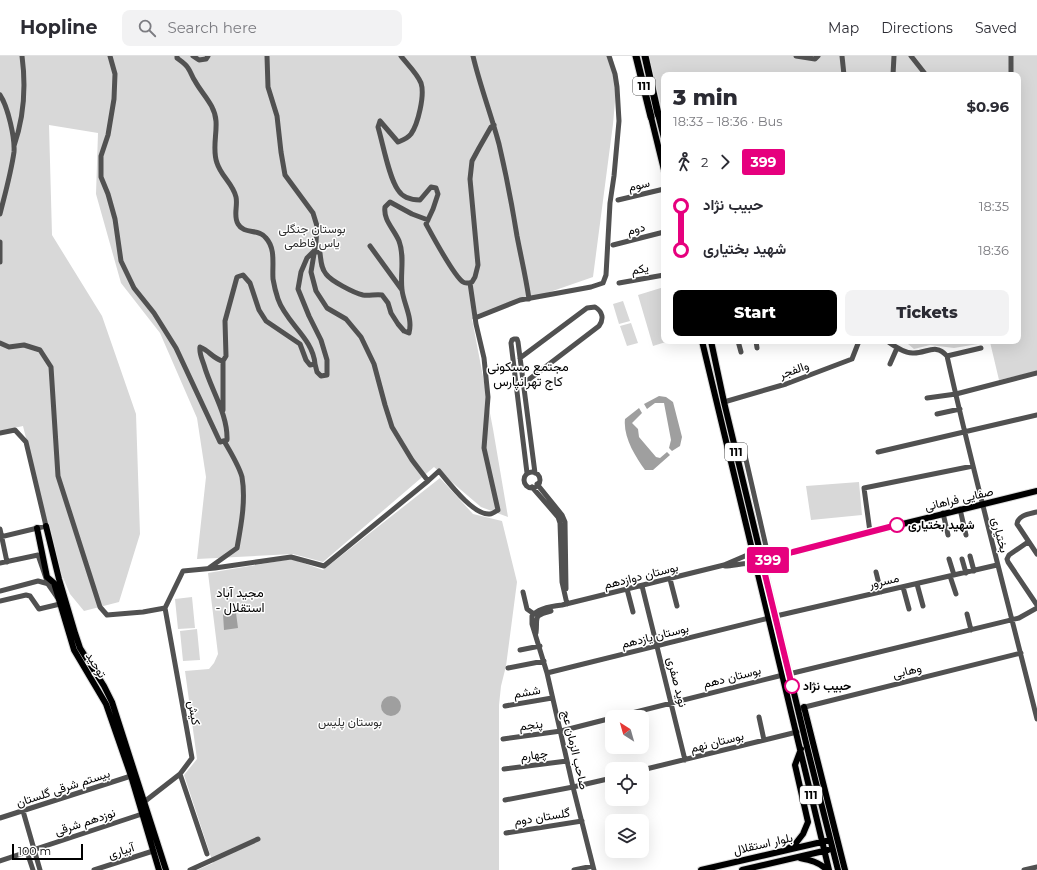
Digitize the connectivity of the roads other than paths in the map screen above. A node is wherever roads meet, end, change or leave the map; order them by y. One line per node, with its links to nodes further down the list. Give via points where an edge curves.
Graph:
1 (22, 56): 27 (street, via 23,109)
2 (110, 56): 73 (street, via 115,74 114,99 108,135 101,156 101,177 115,219 121,260 134,288 154,313 176,348 214,431 220,442)
3 (177, 56): 59 (street, via 188,67 213,110 216,120 217,165 232,186 236,198 238,224 243,230 262,233 267,238 272,248 273,278 278,301 310,346)
4 (193, 56): 5 (street, via 199,60)
5 (208, 56)
6 (267, 56): 37 (street, via 268,87 278,116 285,175 313,213 317,226)
7 (401, 56): 32 (street, via 421,84 421,106 416,122 411,134 398,142 380,121 378,127 392,179 398,190 411,200 420,200 431,187 436,188 438,194)
8 (473, 56): 25 (street, via 486,106)
9 (610, 56): 43 (street, via 616,80 619,121 610,203 606,275 603,283 591,287)
10 (636, 56): 24 (highway, 111)
11 (645, 56): 23 (highway, 111)
12 (796, 56): 13 (street, via 815,59)
13 (818, 56)
14 (842, 56): 18 (street)
15 (894, 56): 19 (street)
16 (911, 56): 20 (street)
17 (1011, 56): 21 (street)
18 (844, 72)
19 (893, 72)
20 (924, 72)
21 (1011, 72)
22 (0, 95): 27 (street, via 11,124)
23 (658, 114): 26 (main road, 111)
24 (651, 117): 28 (main road, 111)
25 (494, 125): 40 (street, via 472,161 470,185 478,265 475,277); 43 (street, via 508,184)
26 (661, 126)
27 (14, 148): 31 (street)
28 (661, 158)
29 (661, 190): 30 (street, سوم)
30 (618, 200)
31 (0, 214)
32 (428, 220): 40 (street, via 426,224 451,267 462,282); 42 (street, via 390,202 385,207 384,214 399,240 403,254)
33 (661, 233): 35 (street, دوم)
34 (0, 242): 38 (street)
35 (613, 245)
36 (370, 246): 42 (street)
37 (314, 251): 42 (street, via 320,253 326,275 338,283 363,295 382,295 398,324 408,332 411,325); 59 (street, via 307,258 301,272 298,289 321,340 327,360 327,375 321,376); 79 (street, via 311,272 316,291 327,308 346,319 361,337 374,364 392,427)
38 (0, 262)
39 (661, 276): 41 (street, یکم)
40 (470, 283): 44 (street)
41 (619, 283)
42 (402, 290)
43 (529, 299): 44 (street, via 494,309)
44 (475, 318): 79 (street, via 484,358 488,397 484,448 498,510 491,514 482,513 459,495 439,471)
45 (0, 342): 129 (street, via 9,347 24,345 40,350 51,367 58,476 100,607 107,615)
46 (703, 344): 96 (main road, 111)
47 (712, 344): 66 (main road, 111)
48 (739, 344): 55 (street)
49 (756, 344): 52 (street)
50 (858, 344): 66 (street, والفجر, via 852,359 786,384)
51 (891, 344): 53 (street)
52 (757, 348)
53 (897, 348): 56 (street, via 912,354 936,349 943,351); 60 (street)
54 (982, 348): 56 (street)
55 (741, 352)
56 (947, 356): 64 (street, بختیاری)
57 (520, 358): 62 (street, via 518,340 513,339 511,343); 63 (street); 63 (street, via 587,308 596,307 602,313 603,318 599,326)
58 (223, 361): 59 (street, via 226,356 225,321 237,277 243,275 250,283 259,310 266,321 300,344 306,360 310,365); 69 (street); 69 (street, via 217,360 200,347 206,373)
59 (315, 364)
60 (890, 364)
61 (1037, 373): 64 (street)
62 (516, 384): 63 (street); 77 (street)
63 (523, 384): 78 (street)
64 (956, 394): 65 (street); 67 (street, بختیاری)
65 (927, 398)
66 (724, 402): 97 (main road, 111)
67 (960, 410): 68 (street); 71 (street, بختیاری)
68 (938, 414)
69 (223, 415): 73 (street, via 228,429 228,440)
70 (1037, 415): 71 (street)
71 (966, 432): 75 (street); 76 (street, بختیاری)
72 (0, 433): 86 (street, via 16,430 26,442)
73 (224, 441): 108 (street, via 242,477 243,514 237,548)
74 (744, 451): 98 (street)
75 (878, 452)
76 (973, 466): 82 (street, بختیاری); 89 (street, via 864,488)
77 (527, 473): 78 (street); 80 (street, via 524,482)
78 (535, 473): 80 (street, via 539,481)
79 (428, 481): 108 (street, via 324,566 291,557)
80 (535, 486): 125 (street, via 560,523)
81 (1037, 491): 82 (main road, صفایی فراهانی)
82 (982, 504): 83 (main road, صفایی فراهانی); 107 (street, بختیاری)
83 (960, 509): 85 (main road, صفایی فراهانی); 91 (street)
84 (1037, 512): 93 (street, via 1021,516 1018,520 1017,524)
85 (943, 513): 89 (main road, صفایی فراهانی); 90 (street)
86 (46, 526): 87 (street); 124 (main road, توحید)
87 (37, 528): 92 (street); 114 (main road, توحید, via 47,578)
88 (0, 529): 92 (street)
89 (870, 532): 95 (main road, صفایی فراهانی)
90 (948, 535)
91 (966, 535)
92 (1, 536): 102 (street)
93 (1028, 542): 94 (street); 128 (street, via 1007,559)
94 (1036, 550)
95 (793, 552): 98 (main road, صفایی فراهانی); 103 (main road, صفایی فراهانی)
96 (752, 553): 105 (main road, 111); 106 (street, بوستان دوازدهم)
97 (761, 554): 98 (main road, صفایی فراهانی); 103 (main road, 111)
98 (768, 555)
99 (970, 556): 109 (street)
100 (950, 559): 112 (street)
101 (962, 559): 111 (street)
102 (7, 562): 104 (street); 114 (street, via 38,555)
103 (762, 562): 134 (main road, 111)
104 (0, 563)
105 (755, 564): 106 (street, بوستان دوازدهم, via 748,562); 135 (main road, 111)
106 (724, 565): 113 (street, بوستان دوازدهم)
107 (997, 565): 109 (street, مسرور); 136 (street, بختیاری)
108 (208, 569): 129 (street, via 183,571)
109 (974, 571): 111 (street, مسرور)
110 (876, 572): 121 (street)
111 (966, 573): 112 (street, مسرور)
112 (952, 576): 115 (street, مسرور); 122 (street)
113 (670, 579): 116 (street, بوستان دوازدهم); 126 (street)
114 (51, 584): 119 (street, via 38,581); 124 (main road, توحید)
115 (917, 584): 117 (street, مسرور); 127 (street)
116 (642, 586): 118 (street, بوستان دوازدهم); 140 (street, نوید صفری)
117 (903, 587): 121 (street, مسرور); 130 (street)
118 (626, 590): 125 (street, بوستان دوازدهم); 131 (street)
119 (0, 591)
120 (523, 592): 132 (street, via 527,609)
121 (881, 592): 134 (street, مسرور)
122 (956, 594)
123 (0, 601): 124 (street, via 26,595 30,596 39,609)
124 (62, 602): 167 (main road, توحید, via 74,650 106,704)
125 (565, 605): 132 (street, بوستان دوازدهم, via 536,611); 138 (street, بوستان دوازدهم, via 539,614 536,618)
126 (677, 606)
127 (923, 606)
128 (1037, 606): 136 (street)
129 (165, 608): 166 (street, کیش, via 192,758)
130 (909, 609)
131 (634, 612)
132 (534, 614): 138 (street, via 532,624)
133 (967, 614): 137 (street)
134 (776, 616): 146 (main road, 111)
135 (769, 618): 140 (street, بوستان یازدهم); 146 (main road, 111)
136 (1013, 620): 137 (street); 142 (street, بختیاری)
137 (971, 630): 146 (street)
138 (536, 634): 139 (street, صاحب الزمان عج)
139 (540, 646): 141 (street); 143 (street, صاحب الزمان عج)
140 (658, 646): 145 (street, بوستان یازدهم); 148 (street, نوید صفری)
141 (520, 650)
142 (1021, 653): 150 (street, وهابی); 153 (street, بختیاری)
143 (544, 661): 144 (street); 145 (street, صاحب الزمان عج)
144 (508, 668)
145 (547, 673): 147 (street, صاحب الزمان عج)
146 (786, 674): 148 (street, بوستان دهم); 150 (main road, 111); 156 (main road, 111)
147 (552, 698): 149 (street, ششم); 155 (street, صاحب الزمان عج)
148 (672, 703): 151 (street, بوستان دهم); 161 (street, نوید صفری)
149 (505, 706)
150 (801, 708): 156 (main road, 111); 163 (main road)
151 (644, 710)
152 (759, 717): 158 (street)
153 (1037, 719)
154 (605, 720): 155 (street)
155 (561, 731): 157 (street, پنجم); 162 (street, صاحب الزمان عج)
156 (800, 731): 158 (street, بوستان نهم); 159 (main road, 111); 160 (main road, 111)
157 (503, 739)
158 (764, 740): 161 (street, بوستان نهم)
159 (801, 749): 171 (main road, 111); 175 (main road, via 795,765)
160 (808, 751): 163 (main road); 180 (main road, 111)
161 (685, 760): 164 (street, بوستان نهم)
162 (567, 761): 165 (street, چهارم); 169 (street, صاحب الزمان عج)
163 (818, 762): 190 (main road)
164 (649, 768)
165 (504, 769)
166 (180, 774): 172 (street, کیش); 188 (street)
167 (134, 775): 172 (main road, توحید); 173 (street, بیستم شرقی گلستان)
168 (605, 780): 169 (street)
169 (573, 787): 170 (street); 177 (street, صاحب الزمان عج)
170 (505, 800)
171 (813, 801): 175 (main road); 181 (main road, 111)
172 (142, 803): 174 (main road, توحید)
173 (23, 811): 176 (street, بیستم شرقی گلستان); 182 (street)
174 (145, 813): 182 (street, نوزدهم شرقی); 184 (main road); 199 (main road)
175 (808, 816): 185 (main road, via 803,834 796,843)
176 (0, 818)
177 (582, 821): 178 (street, گلستان دوم); 193 (street, صاحب الزمان عج)
178 (506, 833)
179 (258, 839): 200 (street)
180 (831, 840): 181 (main road, بلوار استقلال); 183 (main road, 111)
181 (822, 841): 185 (main road, بلوار استقلال); 186 (main road, 111)
182 (33, 849): 187 (street, نوزدهم شرقی); 196 (street)
183 (833, 849): 186 (main road, بلوار استقلال); 205 (main road, 111)
184 (153, 851): 197 (street, آبیاری); 198 (main road)
185 (784, 851): 194 (main road, بلوار استقلال)
186 (824, 851): 189 (main road, بلوار استقلال); 204 (main road, 111)
187 (27, 852): 191 (street, نوزدهم شرقی); 195 (street)
188 (207, 854)
189 (796, 857): 203 (main road, بلوار استقلال); 204 (main road, via 814,861)
190 (842, 860): 205 (main road); 206 (main road)
191 (0, 861)
192 (1037, 867): 207 (street)
193 (594, 868): 201 (street)
194 (714, 868): 202 (main road, بلوار استقلال)
195 (33, 870)
196 (40, 870)
197 (94, 870)
198 (158, 870)
199 (166, 870)
200 (190, 870)
201 (574, 870)
202 (701, 870)
203 (742, 870)
204 (828, 870)
205 (839, 870)
206 (845, 870)
207 (1024, 870)

